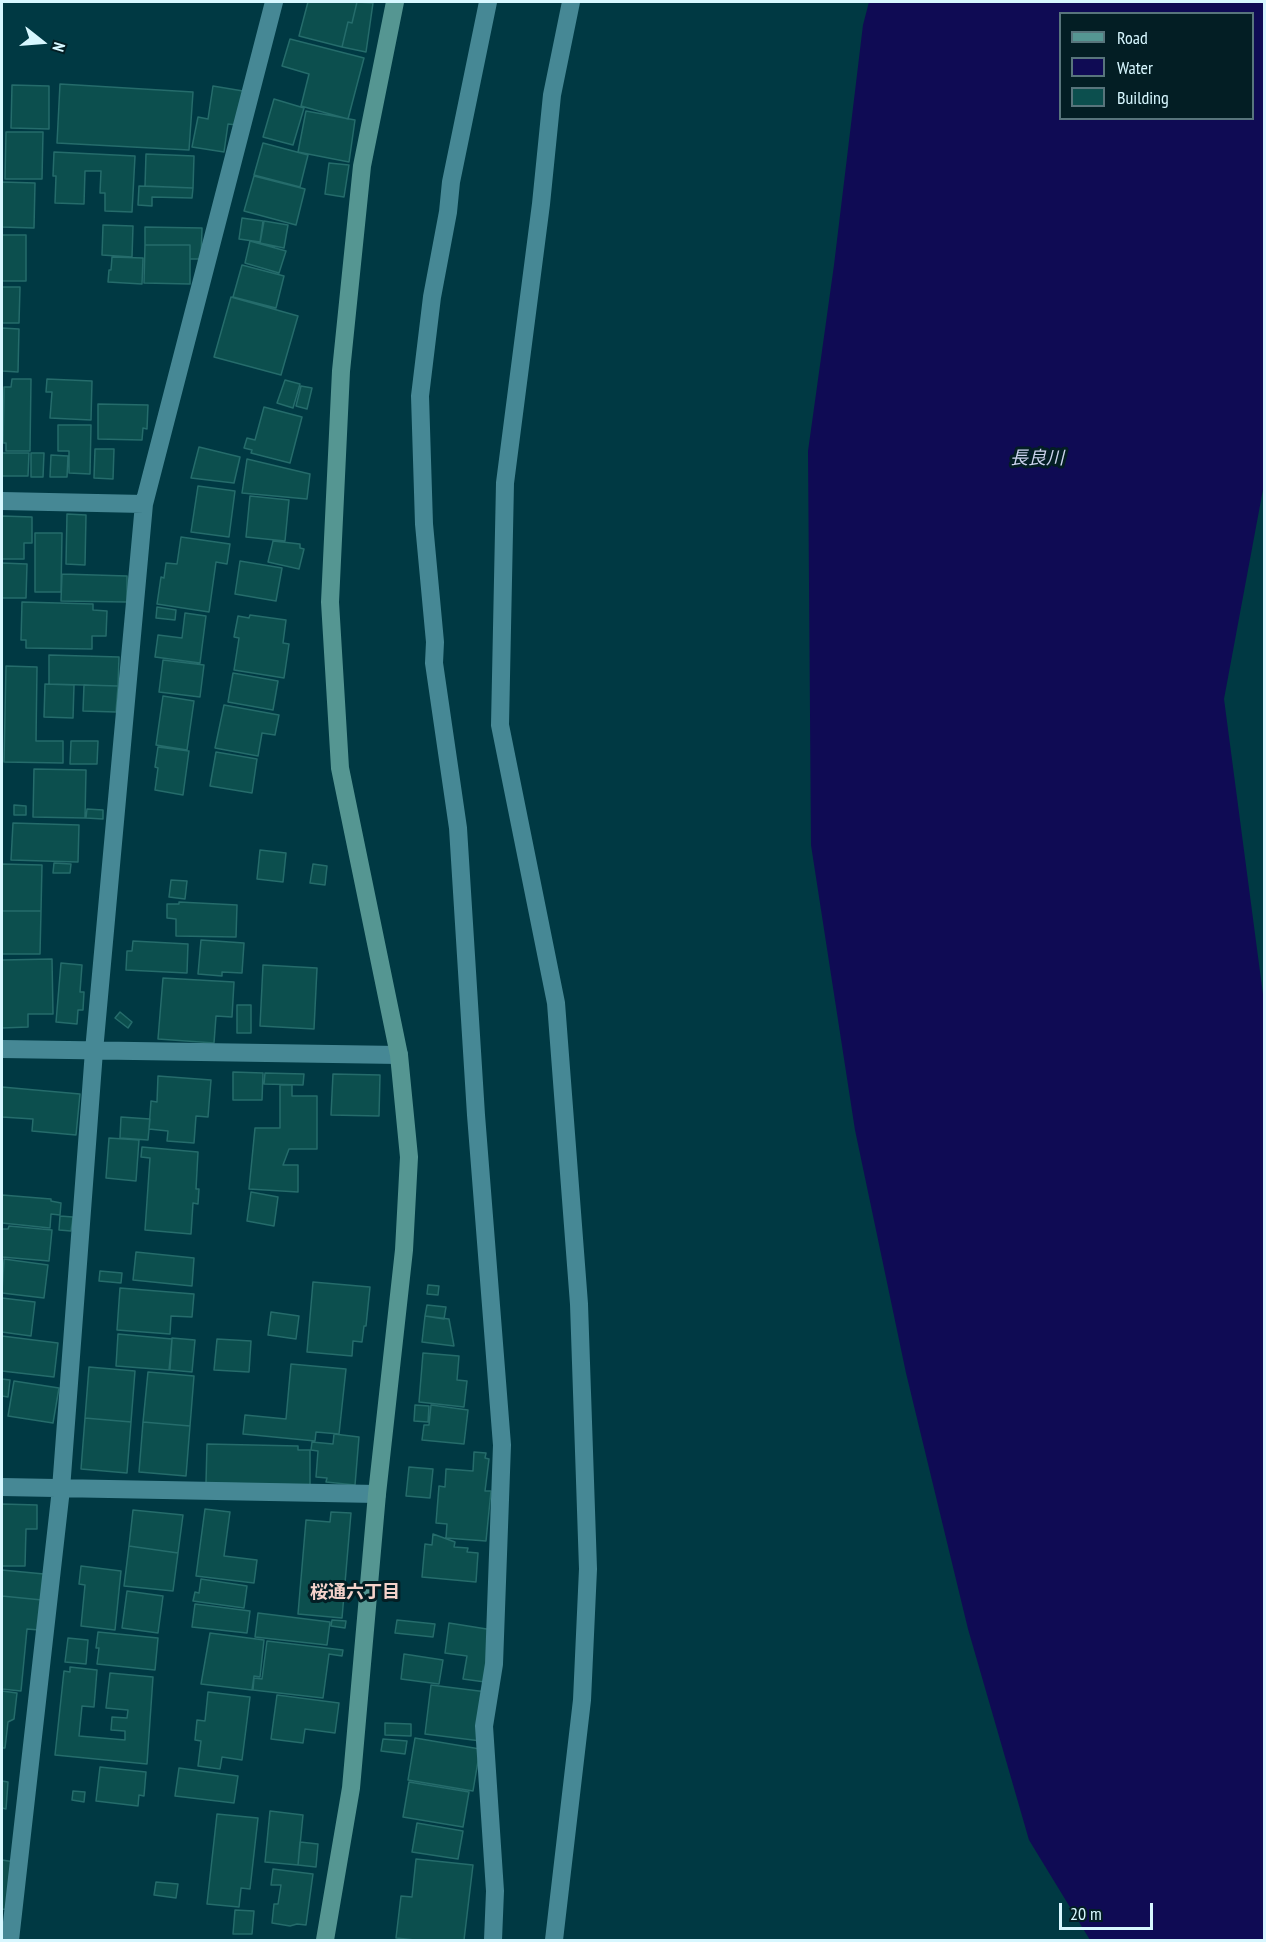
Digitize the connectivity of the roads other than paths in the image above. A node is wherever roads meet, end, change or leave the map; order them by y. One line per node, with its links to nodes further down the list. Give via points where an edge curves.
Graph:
1 (274, 2): 6 (street)
2 (395, 2): 9 (street, via 362,166 340,371 330,602 340,768)
3 (488, 2): 15 (street, via 451,182 420,396 434,663 458,828 502,1445 494,1664 484,1726 495,1891)
4 (571, 2): 16 (street, via 552,95 506,483 500,725 556,1003 579,1304 588,1569 582,1700)
5 (2, 501): 6 (street)
6 (144, 504): 8 (street)
7 (2, 1049): 8 (street)
8 (94, 1051): 9 (street); 11 (street)
9 (399, 1055): 12 (street, via 409,1157 404,1250)
10 (2, 1487): 11 (street)
11 (61, 1488): 12 (street); 13 (street)
12 (377, 1494): 14 (street, via 351,1788)
13 (10, 1941)
14 (325, 1941)
15 (493, 1941)
16 (554, 1941)

